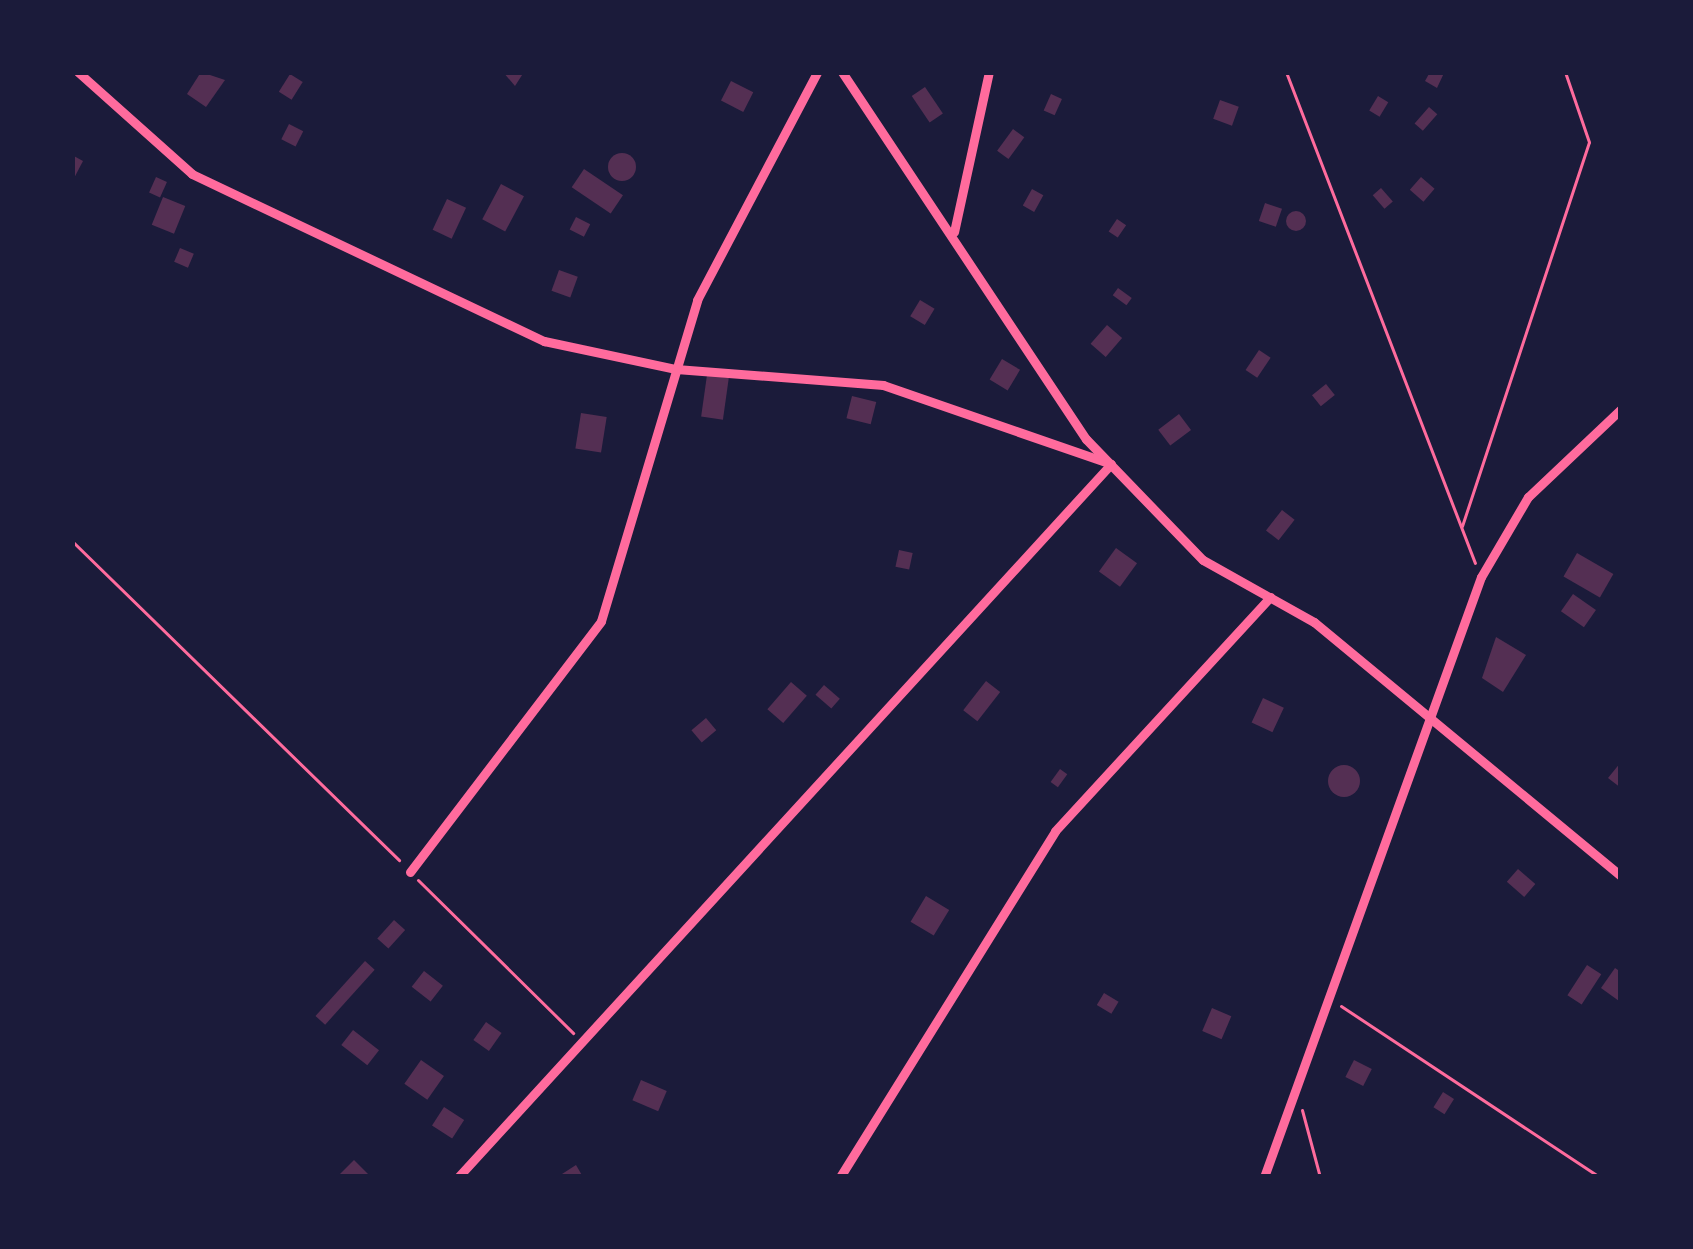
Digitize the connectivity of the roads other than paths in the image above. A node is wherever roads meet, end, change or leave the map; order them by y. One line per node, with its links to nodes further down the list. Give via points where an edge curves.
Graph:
1 (78, 72): 6 (street, via 192,174 544,341)
2 (817, 72): 6 (street, via 697,300)
3 (842, 72): 5 (street)
4 (989, 72): 5 (street)
5 (954, 232): 8 (street)
6 (676, 369): 8 (street, via 883,385); 11 (street, via 601,621)
7 (1621, 409): 10 (street, via 1528,497 1481,577)
8 (1111, 464): 9 (street, via 1203,560); 13 (street)
9 (1270, 597): 10 (street); 14 (street, via 1055,831)
10 (1435, 722): 12 (street); 15 (street)
11 (410, 872)
12 (1621, 876)
13 (458, 1177)
14 (840, 1177)
15 (1264, 1177)

